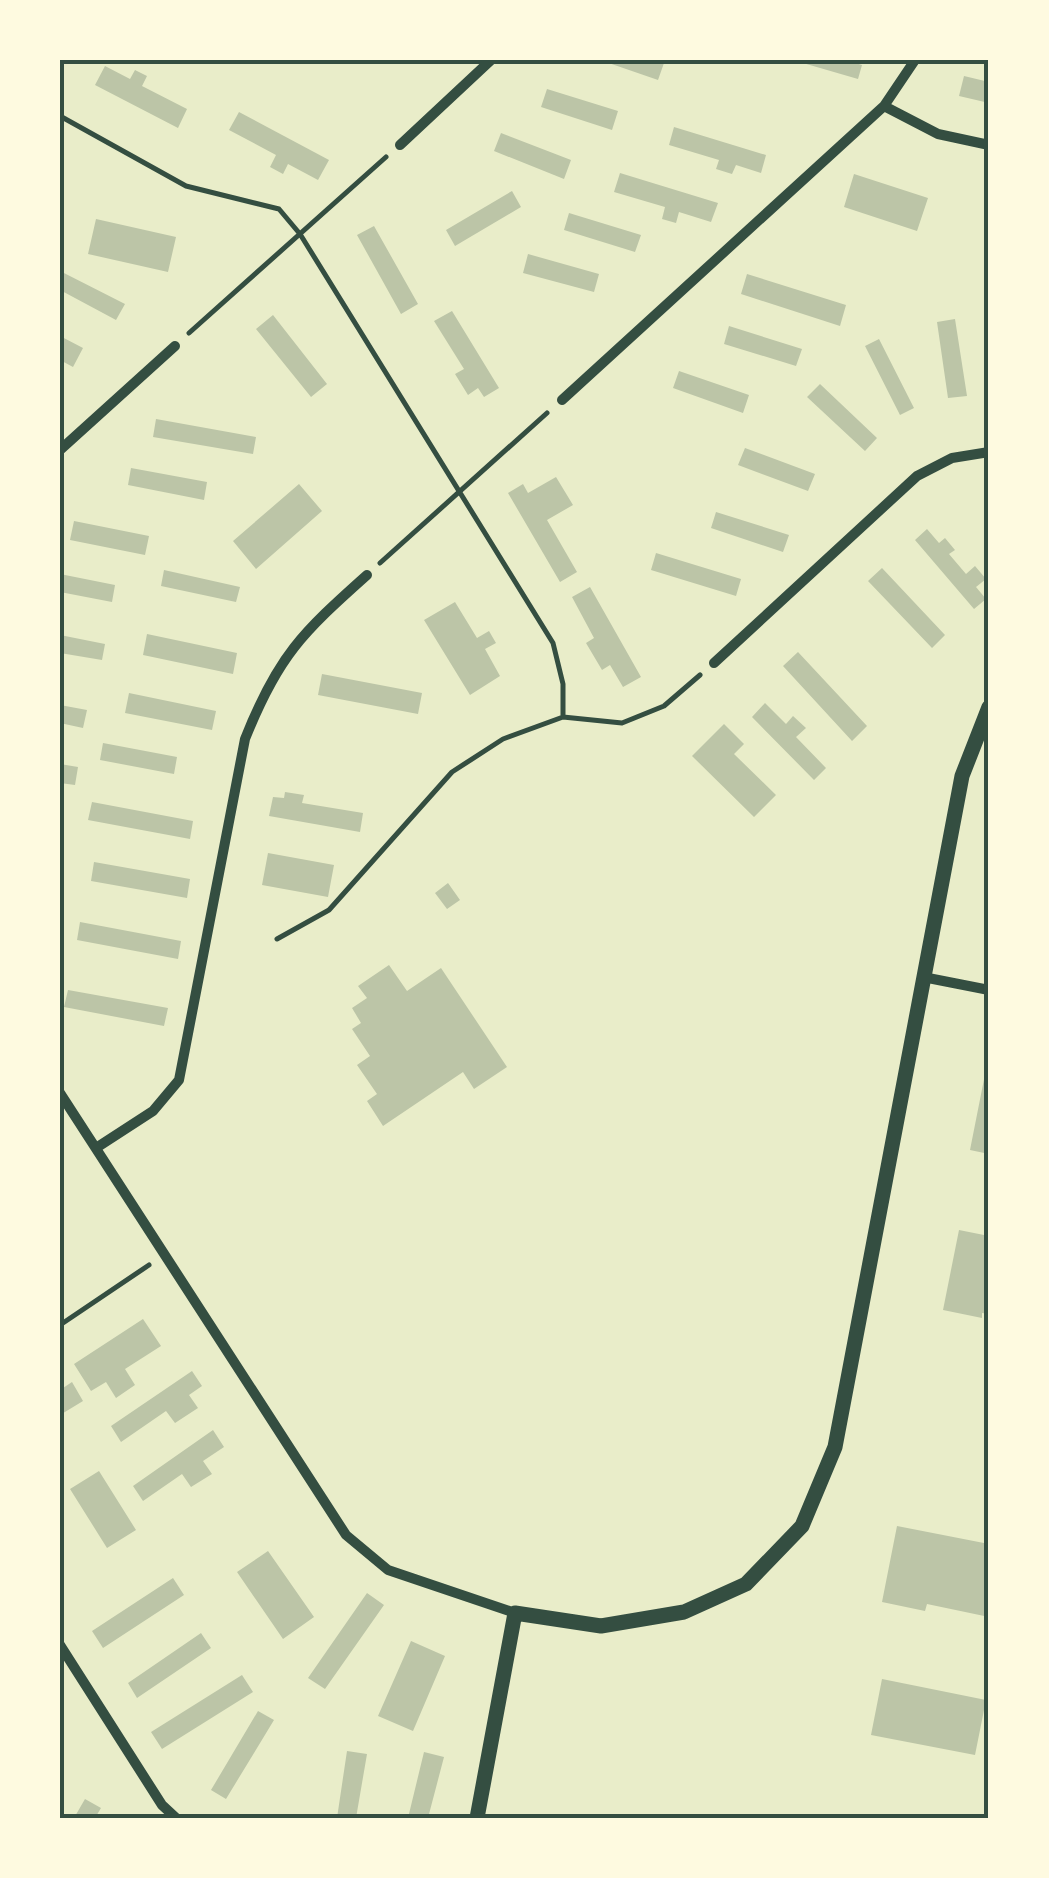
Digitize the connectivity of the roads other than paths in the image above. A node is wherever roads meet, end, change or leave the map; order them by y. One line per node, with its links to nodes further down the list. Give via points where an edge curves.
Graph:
1 (491, 60): 4 (street)
2 (915, 60): 3 (street)
3 (884, 106): 5 (street, via 938,134); 7 (street)
4 (400, 145)
5 (989, 145)
6 (175, 346): 8 (street)
7 (562, 400)
8 (60, 450)
9 (989, 452): 11 (street, via 952,458 917,476)
10 (367, 575): 16 (street, via 300,635 266,688 245,739 179,1080 153,1111)
11 (714, 663)
12 (989, 707): 13 (street, via 962,776)
13 (923, 977): 14 (street); 17 (street, via 835,1447 802,1526 746,1584 684,1612 601,1626)
14 (989, 990)
15 (60, 1093): 16 (street)
16 (96, 1148): 17 (street, via 346,1535 388,1570)
17 (515, 1613): 20 (street)
18 (60, 1645): 19 (street)
19 (176, 1818)
20 (477, 1818)

